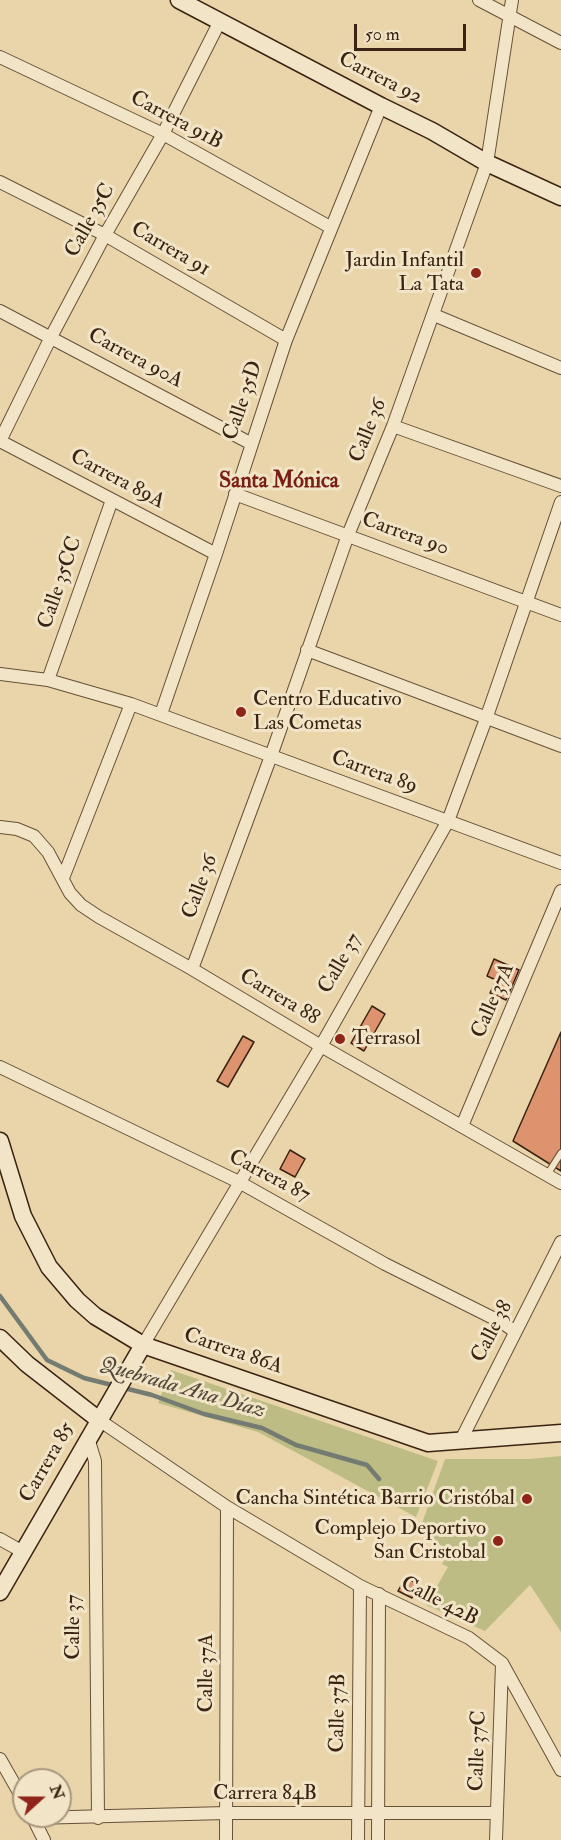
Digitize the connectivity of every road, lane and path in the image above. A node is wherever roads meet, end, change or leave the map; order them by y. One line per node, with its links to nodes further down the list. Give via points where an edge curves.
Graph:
1 (179, 0): 5 (street, Carrera 92)
2 (479, 0): 4 (street)
3 (512, 0): 4 (street, Calle 36)
4 (509, 16): 6 (street); 10 (street, Calle 36)
5 (220, 21): 8 (street, Carrera 92); 9 (street, Calle 35C)
6 (561, 43)
7 (0, 57): 9 (street, Carrera 91B)
8 (381, 106): 10 (street, Carrera 92); 13 (street, Calle 35D)
9 (163, 134): 13 (street, Carrera 91B); 14 (street, Calle 35C)
10 (487, 163): 12 (street, Carrera 92); 16 (street, Calle 36)
11 (0, 182): 14 (street, Carrera 91)
12 (561, 197)
13 (330, 227): 18 (street, Calle 35D)
14 (105, 235): 17 (street, Calle 35C); 18 (street, Carrera 91)
15 (0, 311): 17 (street, Carrera 90A)
16 (434, 315): 19 (street); 20 (street, Calle 36)
17 (51, 337): 21 (street, Calle 35C); 22 (street, Carrera 90A)
18 (285, 340): 22 (street, Calle 35D)
19 (561, 368)
20 (393, 426): 23 (street); 27 (street, Calle 36)
21 (0, 441): 25 (street, Carrera 89A)
22 (250, 444): 24 (street, Calle 35D)
23 (561, 486)
24 (235, 494): 27 (street, Carrera 90); 28 (street, Calle 35D)
25 (112, 500): 28 (street, Carrera 89A); 33 (street, Calle 35CC)
26 (561, 502): 29 (street, Calle 37)
27 (348, 535): 29 (street, Carrera 90); 31 (street, Calle 36)
28 (216, 554): 35 (street, Calle 35D)
29 (526, 601): 30 (street, Carrera 90); 36 (street, Calle 37)
30 (561, 615)
31 (307, 650): 36 (street); 38 (street, Calle 36)
32 (0, 674): 33 (street, Carrera 89)
33 (48, 680): 34 (street, Carrera 89)
34 (130, 704): 35 (street, Carrera 89); 42 (street)
35 (160, 714): 38 (street, Carrera 89)
36 (486, 719): 37 (street); 39 (street, Calle 37)
37 (561, 746)
38 (271, 756): 39 (street, Carrera 89); 44 (street, Calle 36)
39 (448, 821): 41 (street, Carrera 89); 45 (street, Calle 37)
40 (0, 827): 42 (street, Carrera 88, via 34,836)
41 (561, 863)
42 (63, 878): 44 (street, Carrera 88, via 81,905)
43 (561, 891): 47 (street, Calle 37A)
44 (192, 969): 45 (street, Carrera 88)
45 (321, 1046): 47 (street, Carrera 88); 51 (street, Calle 37)
46 (0, 1067): 51 (street, Carrera 87)
47 (462, 1126): 50 (street, Carrera 88)
48 (0, 1141): 56 (street, Carrera 86A, via 23,1216 49,1267 95,1316)
49 (561, 1153): 50 (lane)
50 (546, 1175): 52 (street, Carrera 88)
51 (239, 1182): 54 (street, Carrera 87); 56 (street, Calle 37)
52 (561, 1184)
53 (561, 1242): 54 (street, Calle 38)
54 (514, 1331): 60 (street, Calle 38)
55 (0, 1338): 57 (street, via 27,1364)
56 (143, 1345): 57 (street, Calle 37); 60 (street, Carrera 86A, via 429,1443)
57 (102, 1414): 59 (street, Carrera 85); 61 (street, Calle 42B)
58 (561, 1433): 60 (street, Carrera 86A)
59 (88, 1438): 63 (street, Carrera 85); 76 (street, Calle 37, via 95,1461)
60 (461, 1440)
61 (227, 1507): 64 (street, Calle 42B); 71 (street, Calle 37A)
62 (0, 1539): 63 (street)
63 (23, 1552): 65 (street, Carrera 85)
64 (360, 1586): 66 (street, Calle 42B); 74 (street, Calle 37B)
65 (0, 1592)
66 (379, 1594): 67 (street, Calle 42B, via 470,1638); 72 (street, Calle 37B)
67 (502, 1663): 69 (street, Calle 42B); 73 (street, Calle 37C)
68 (0, 1759): 70 (street)
69 (561, 1770)
70 (12, 1780)
71 (226, 1813): 74 (street, Carrera 84B); 76 (street, Carrera 84B); 77 (street, Calle 37A)
72 (378, 1813): 73 (street, Carrera 84B); 74 (street, Carrera 84B); 79 (street, Calle 37B)
73 (496, 1813): 80 (street, Calle 37C)
74 (358, 1814): 78 (street, Calle 37B)
75 (72, 1818): 76 (street, Carrera 84B)
76 (98, 1818)
77 (226, 1840)
78 (358, 1840)
79 (378, 1840)
80 (496, 1840)

